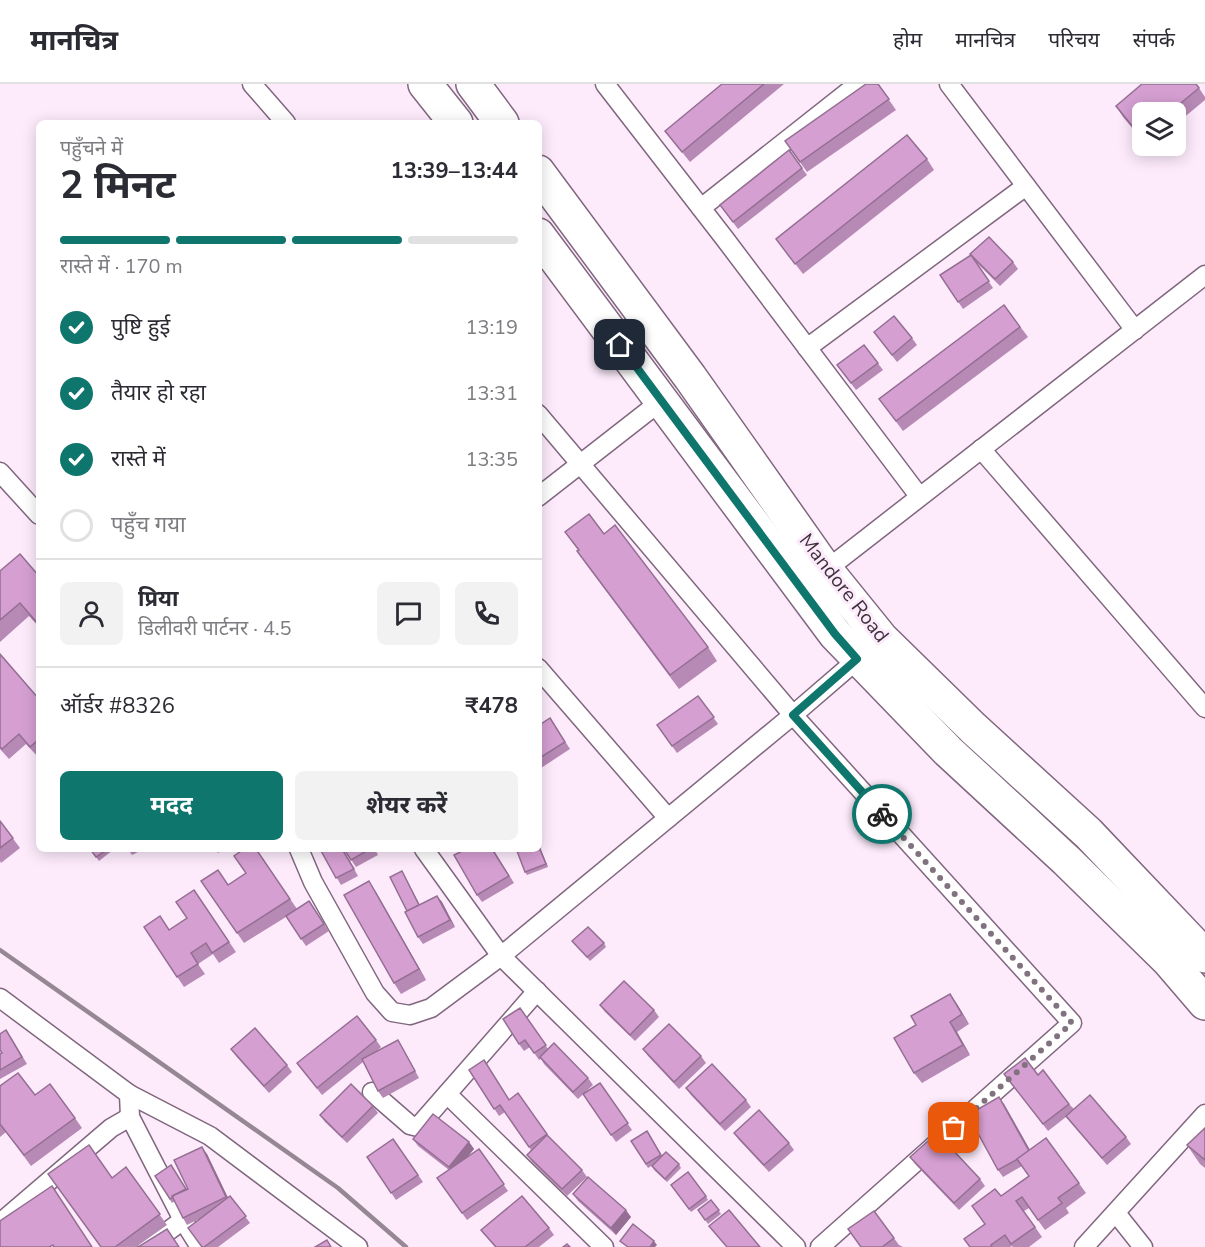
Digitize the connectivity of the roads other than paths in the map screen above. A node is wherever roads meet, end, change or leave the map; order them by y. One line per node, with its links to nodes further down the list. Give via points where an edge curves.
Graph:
1 (252, 84): 7 (street)
2 (425, 84): 8 (highway)
3 (473, 84): 9 (highway)
4 (605, 84): 12 (street)
5 (858, 84): 12 (street)
6 (949, 84): 11 (street)
7 (283, 120)
8 (454, 120)
9 (500, 120)
10 (542, 177): 25 (highway, Mandore Road)
11 (1026, 186): 15 (street); 16 (street)
12 (701, 208): 16 (street)
13 (542, 240): 17 (highway, Mandore Road)
14 (1205, 275): 15 (street)
15 (1135, 330): 19 (street)
16 (807, 348): 23 (street)
17 (661, 401): 20 (street); 26 (highway, Mandore Road, via 835,634)
18 (542, 419): 20 (street)
19 (981, 449): 23 (street); 28 (street)
20 (582, 464): 22 (street); 29 (street)
21 (0, 472): 24 (street)
22 (542, 494)
23 (919, 496): 25 (street)
24 (36, 512)
25 (826, 570): 26 (highway, Mandore Road)
26 (869, 648): 29 (street); 34 (highway, Mandore Road, via 972,728 1088,833); 37 (highway, Mandore Road, via 948,751 1066,860 1169,961)
27 (542, 673): 30 (street)
28 (1205, 708)
29 (793, 715): 30 (street); 51 (street, via 1072,1023)
30 (668, 818): 33 (street)
31 (300, 852): 33 (street, via 375,993 392,1012 410,1016 431,1008)
32 (426, 852): 33 (street)
33 (501, 956): 35 (street)
34 (1205, 956)
35 (537, 991): 40 (street); 50 (street)
36 (0, 998): 39 (street)
37 (1205, 1003)
38 (372, 1092): 40 (street, via 410,1125 418,1127)
39 (129, 1094): 42 (street); 48 (street, via 210,1136)
40 (447, 1094): 49 (street)
41 (1205, 1114): 43 (street)
42 (130, 1117): 44 (street); 45 (street, via 111,1128)
43 (1116, 1213): 52 (street); 53 (street)
44 (183, 1220): 46 (street); 47 (street)
45 (0, 1223)
46 (147, 1247)
47 (200, 1247)
48 (358, 1247)
49 (604, 1247)
50 (796, 1247)
51 (820, 1247)
52 (1084, 1247)
53 (1143, 1247)

